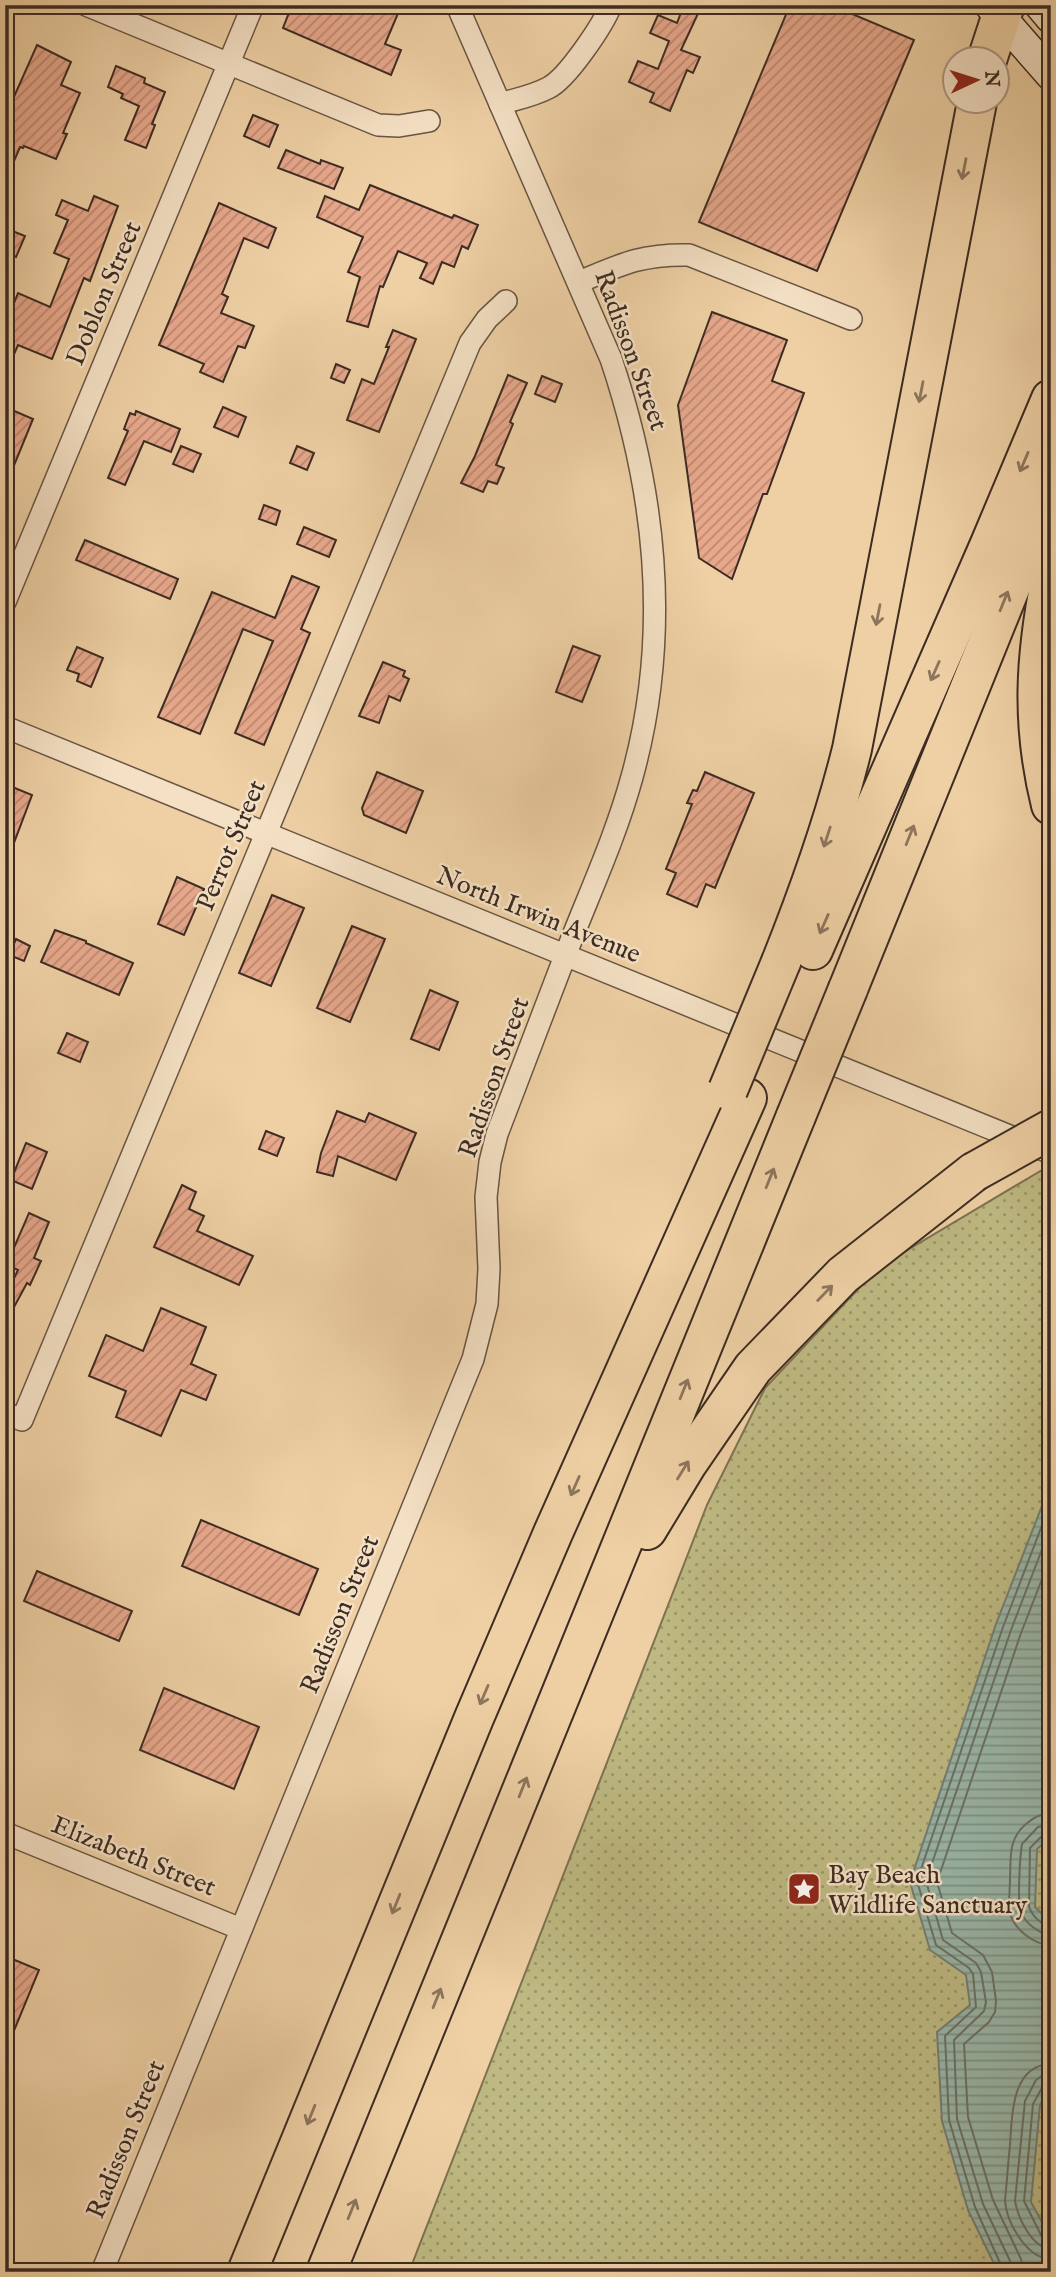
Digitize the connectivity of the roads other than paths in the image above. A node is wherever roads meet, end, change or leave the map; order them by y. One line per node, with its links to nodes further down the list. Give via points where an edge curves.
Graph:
1 (86, 5): 9 (street)
2 (253, 5): 9 (street, Doblon Street)
3 (457, 5): 11 (street, Radisson Street)
4 (611, 5): 11 (street, via 576,60 550,88)
5 (1040, 5): 7 (main road)
6 (999, 9): 8 (highway); 10 (main road)
7 (1051, 18)
8 (991, 46)
9 (228, 64): 13 (street, via 378,125); 20 (street, Doblon Street)
10 (1051, 75)
11 (500, 104): 14 (street, Radisson Street)
12 (974, 116): 25 (highway, one-way to 25, via 852,749)
13 (429, 121)
14 (579, 282): 16 (street, via 633,259 690,255); 24 (street, Radisson Street, via 611,359 639,452 649,511 655,620 645,716 632,775 615,833)
15 (506, 301): 23 (street, Perrot Street, via 470,343)
16 (850, 319)
17 (1051, 399): 25 (highway, one-way to 25, via 985,556)
18 (1051, 487): 29 (highway, one-way to 18, bridge)
19 (1051, 577): 22 (highway, via 1036,698 1038,740)
20 (5, 602)
21 (5, 727): 23 (street, North Irwin Avenue)
22 (1051, 805)
23 (265, 833): 24 (street, North Irwin Avenue); 28 (street, Perrot Street)
24 (565, 955): 27 (street, North Irwin Avenue); 31 (street, Radisson Street, via 490,1162 487,1304 473,1359)
25 (792, 967): 33 (highway, one-way to 33, via 411,1869)
26 (1051, 1129): 29 (highway, one-way to 26, bridge, via 652,1521 752,1368 843,1275 974,1172)
27 (1051, 1153)
28 (14, 1416)
29 (576, 1657): 34 (highway, one-way to 29)
30 (5, 1833): 31 (street, Elizabeth Street)
31 (241, 1929): 32 (street, Radisson Street)
32 (102, 2272)
33 (247, 2272)
34 (326, 2272)

